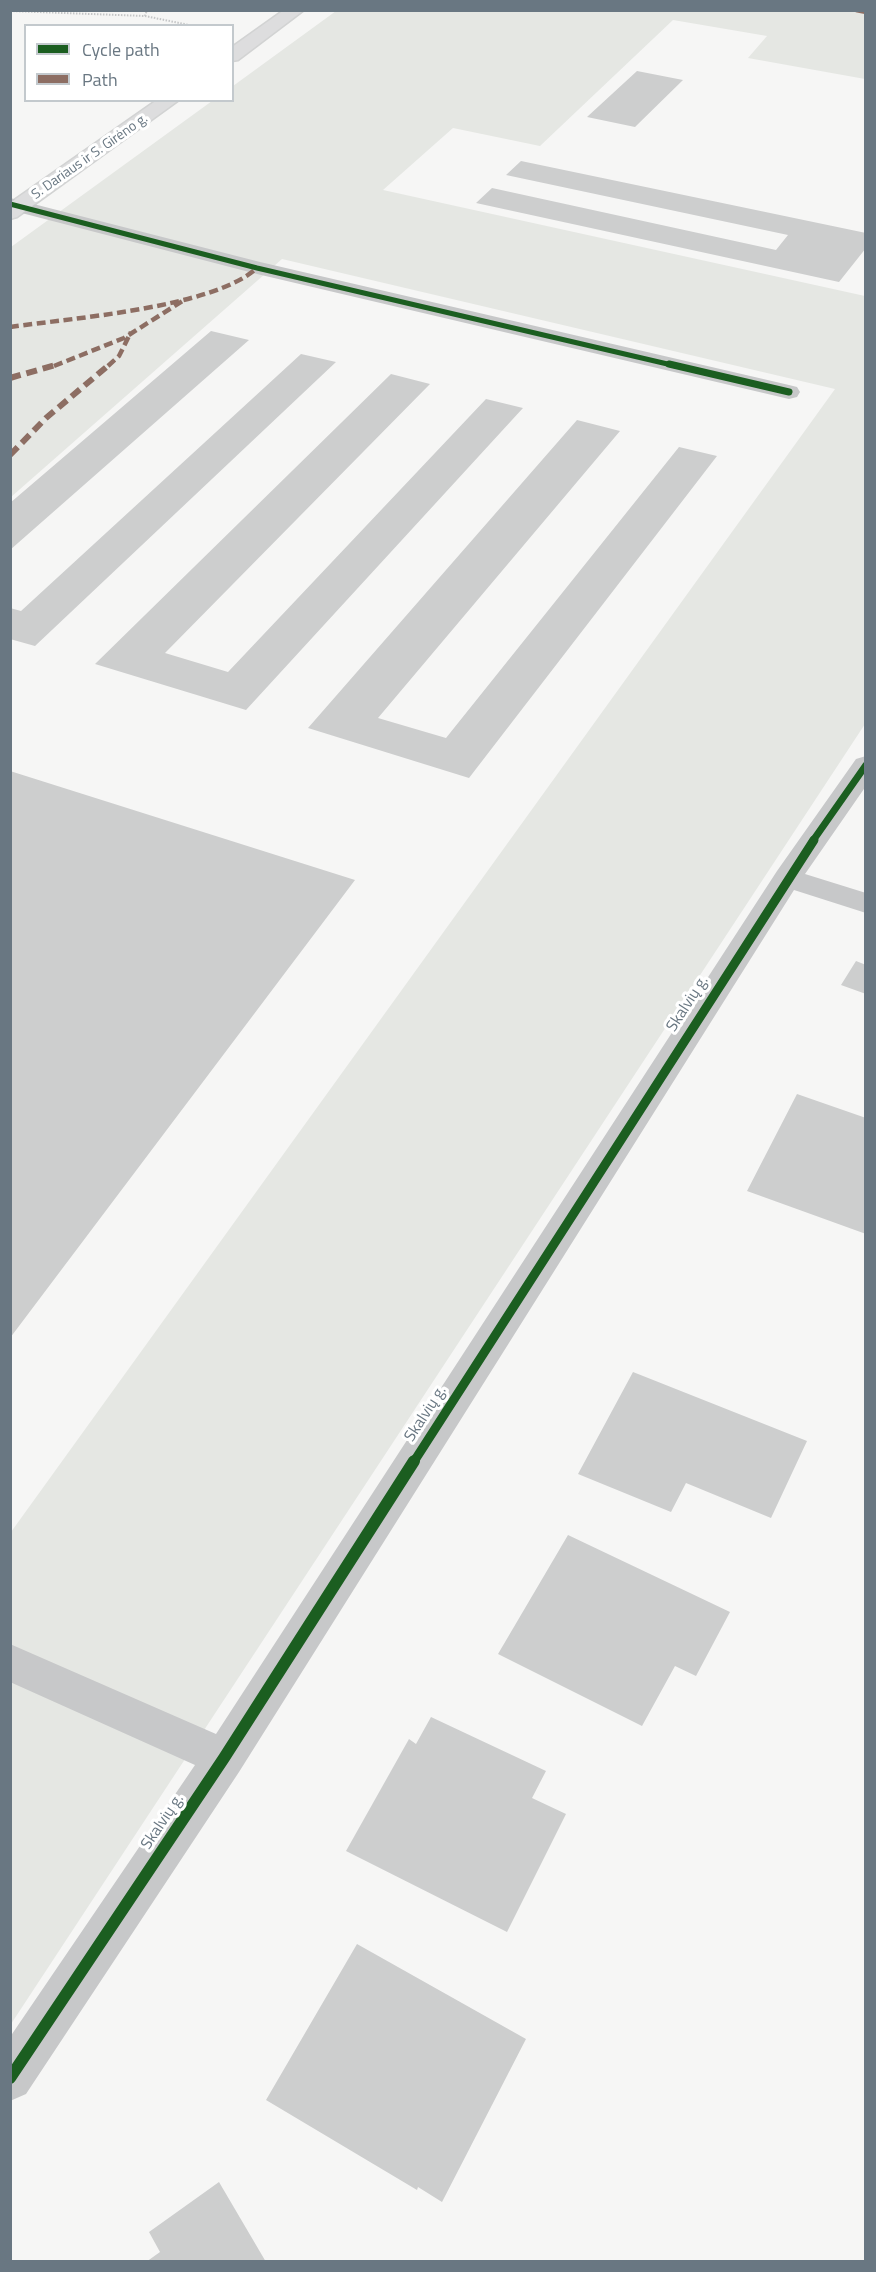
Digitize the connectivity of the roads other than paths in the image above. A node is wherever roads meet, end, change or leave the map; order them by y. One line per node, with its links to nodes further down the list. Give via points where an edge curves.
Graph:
1 (296, 10): 2 (street)
2 (234, 55)
3 (167, 102): 4 (street, S. Dariaus ir S. Girėno g.)
4 (14, 208): 5 (street)
5 (789, 392)
6 (866, 765): 7 (street, Skalvių g.)
7 (787, 878): 8 (street); 10 (street, Skalvių g.)
8 (866, 903)
9 (10, 1662): 10 (street)
10 (224, 1758): 11 (street, Skalvių g.)
11 (10, 2078)

